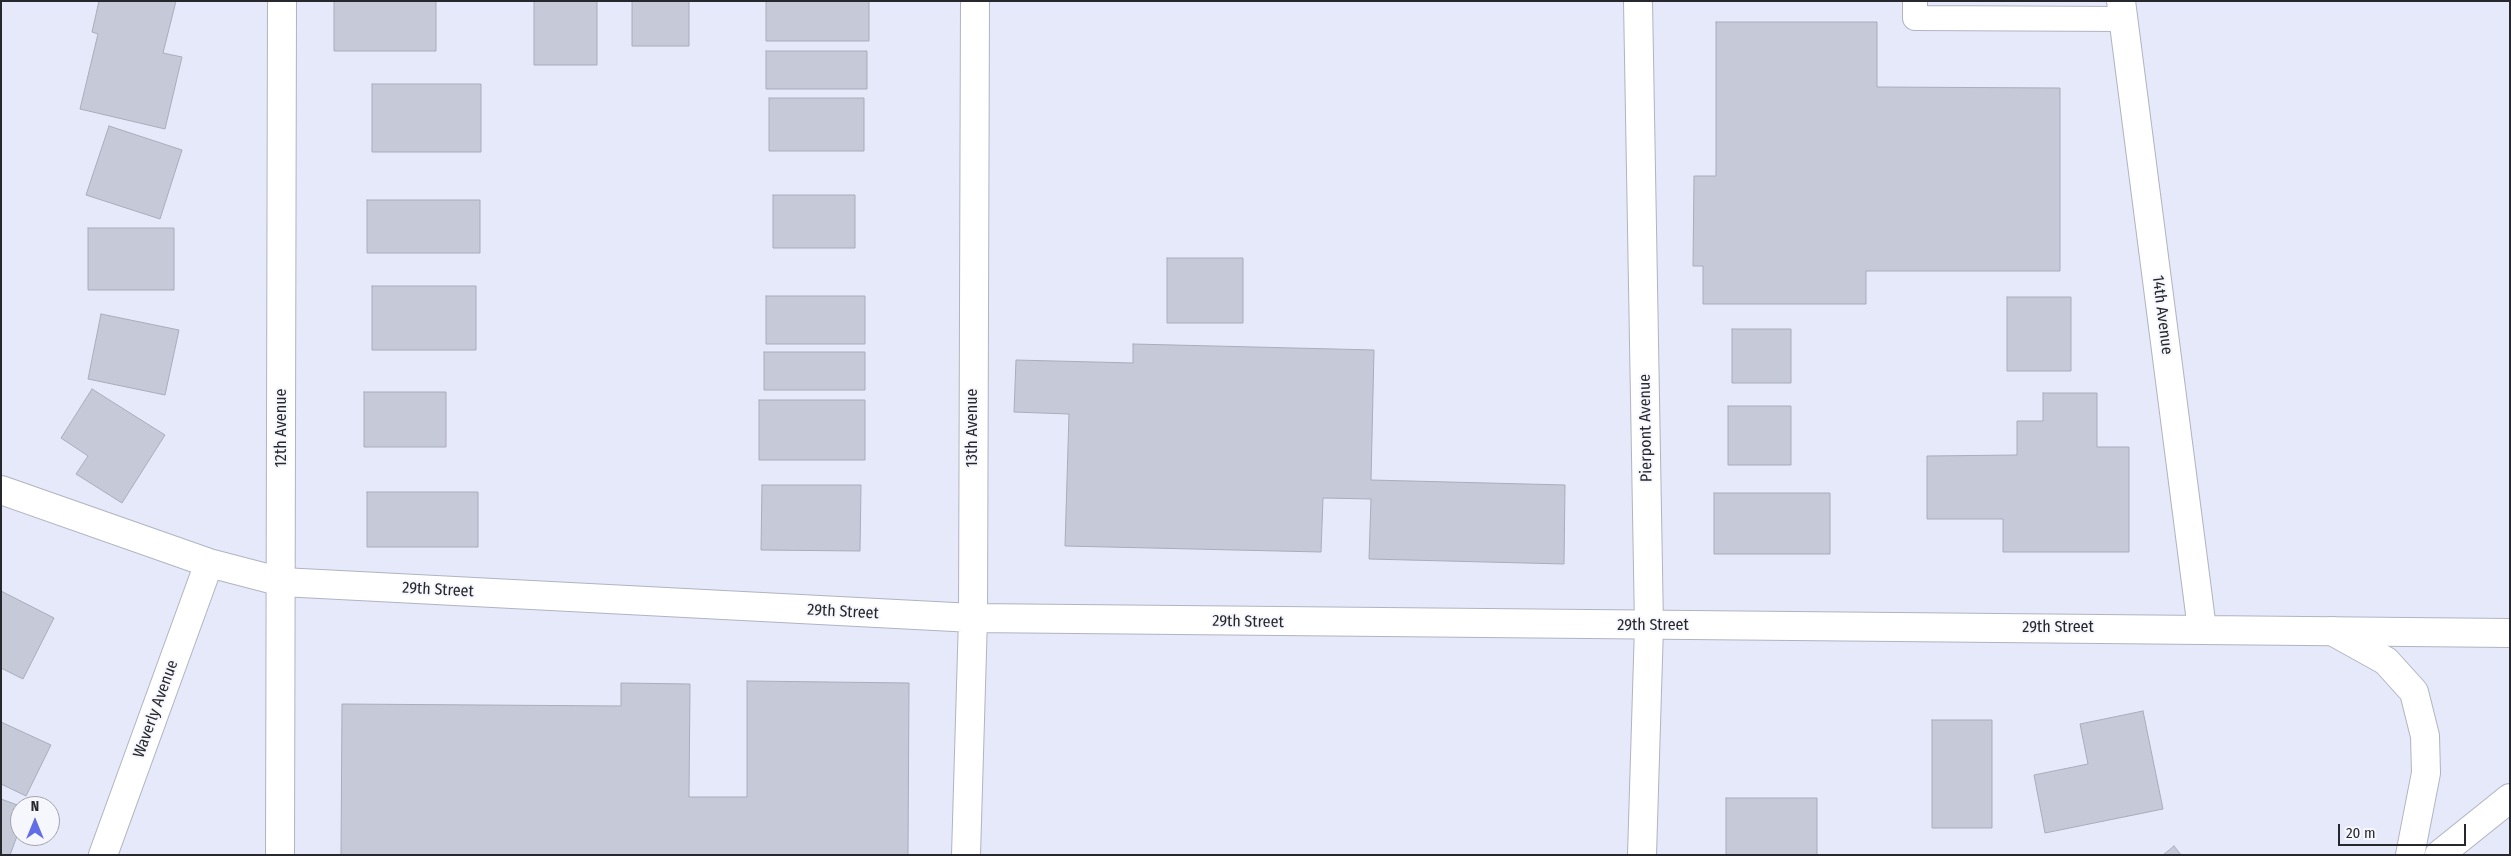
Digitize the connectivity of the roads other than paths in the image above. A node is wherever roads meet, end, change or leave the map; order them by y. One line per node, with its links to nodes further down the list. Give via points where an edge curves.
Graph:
1 (282, 1): 8 (street, 12th Avenue)
2 (974, 1): 9 (street, 13th Avenue)
3 (1638, 1): 10 (street, Pierpont Avenue)
4 (1915, 1): 5 (lane, via 1915,18)
5 (2122, 10): 11 (street, 14th Avenue)
6 (1, 490): 7 (street, 29th Street)
7 (209, 563): 8 (street, 29th Street); 16 (street, Waverly Avenue)
8 (282, 582): 9 (street, 29th Street); 15 (street, 12th Avenue)
9 (973, 618): 10 (street, 29th Street); 17 (street, 13th Avenue)
10 (1650, 626): 11 (street, 29th Street); 18 (street, Pierpont Avenue)
11 (2202, 629): 12 (street, 29th Street)
12 (2332, 631): 13 (street, 29th Street); 19 (street, via 2386,661 2414,692 2425,736 2426,773)
13 (2510, 633)
14 (2510, 798): 20 (street)
15 (275, 849)
16 (103, 855)
17 (966, 855)
18 (1642, 855)
19 (2410, 855)
20 (2439, 855)

